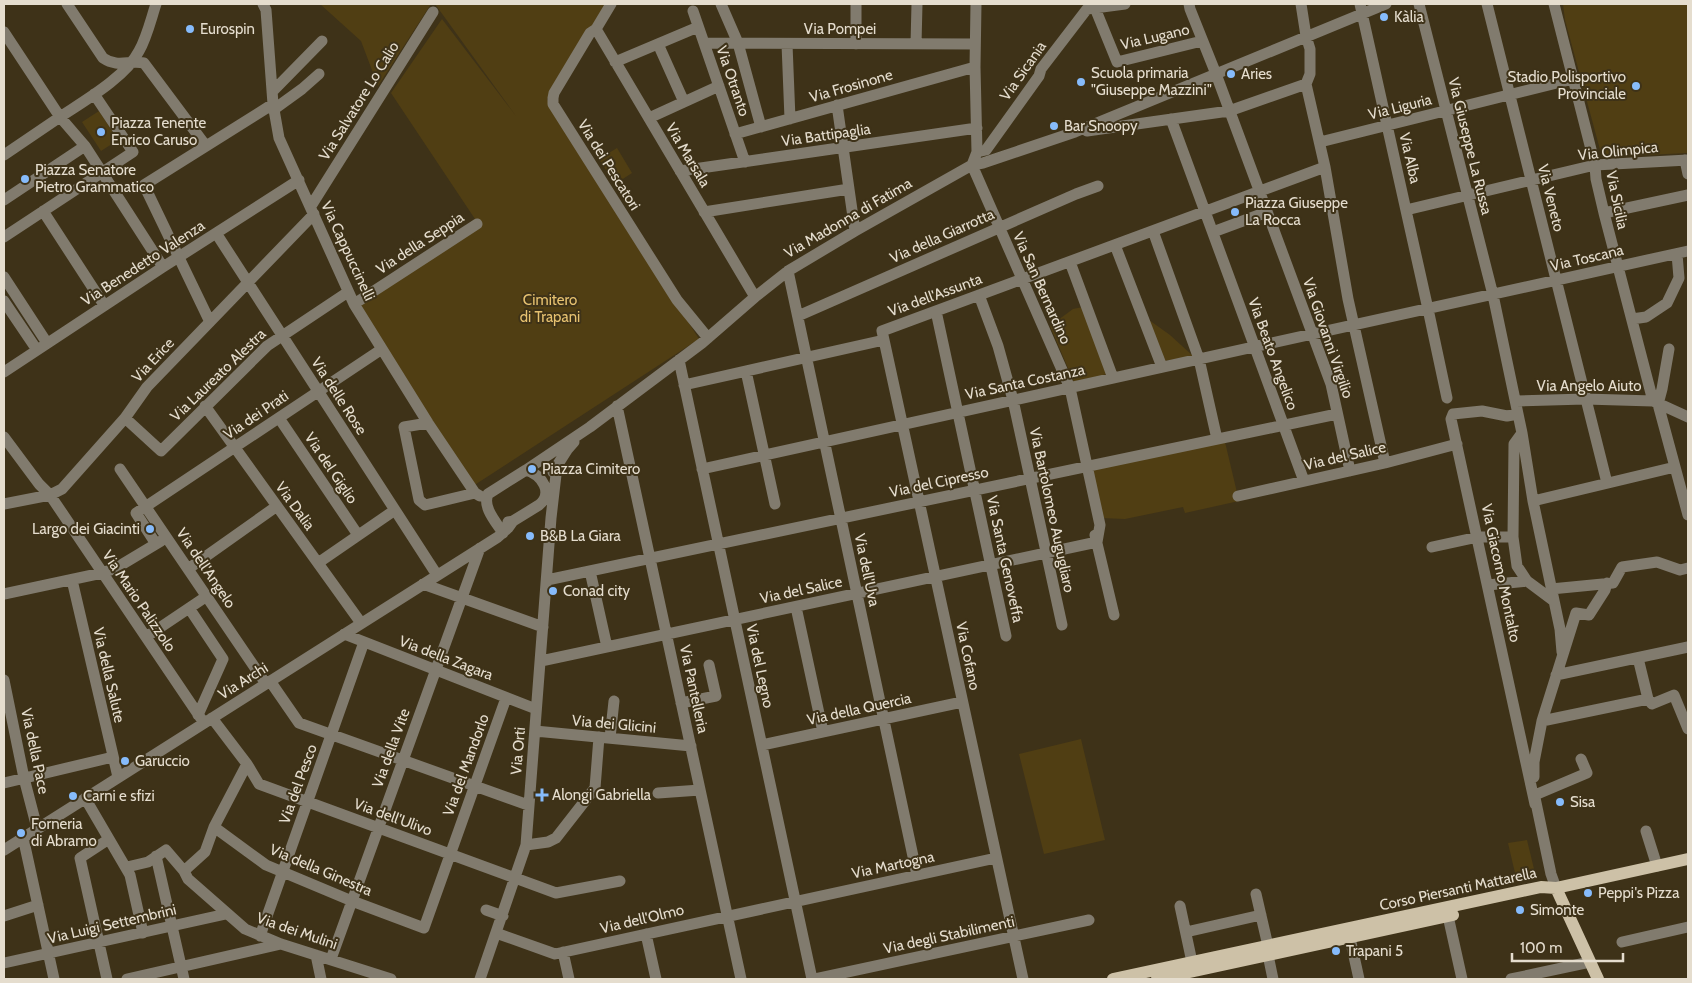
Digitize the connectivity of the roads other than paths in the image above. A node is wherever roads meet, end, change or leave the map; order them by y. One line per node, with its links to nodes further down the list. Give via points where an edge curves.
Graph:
1 (67, 4): 33 (street, via 103,58 110,63)
2 (156, 4): 33 (street, via 139,52)
3 (263, 4): 42 (street, Via Cappuccinelli, via 268,26)
4 (611, 4): 21 (street, Via dei Pescatori)
5 (721, 4): 28 (street)
6 (856, 4): 30 (street)
7 (917, 4): 31 (street)
8 (976, 4): 32 (street)
9 (1125, 4): 16 (street)
10 (1189, 4): 25 (street)
11 (1301, 4): 23 (street)
12 (1386, 4): 17 (street)
13 (1419, 4): 48 (street, Via Giuseppe La Russa)
14 (1487, 4): 43 (street, Via Veneto)
15 (1554, 4): 38 (street, Via Sicilia)
16 (1094, 6): 25 (street, Via Lugano, via 1117,62); 62 (street, Via Sicania, via 1087,9 1041,69 986,150)
17 (1361, 9): 23 (street); 53 (street, Via Alba)
18 (693, 11): 20 (street, Via Otranto)
19 (432, 12): 80 (street, Via Salvatore Lo Calio)
20 (698, 27): 26 (street, Via Otranto); 27 (street)
21 (596, 29): 34 (street, Via Marsala); 120 (street, Via dei Pescatori, via 590,33 554,92 553,104 677,300)
22 (4, 32): 49 (street)
23 (1306, 36): 37 (street); 39 (street, via 1310,49 1310,74)
24 (322, 41): 42 (street)
25 (1202, 41): 37 (street)
26 (704, 43): 28 (street, Via Pompei); 40 (street, Via Otranto)
27 (658, 44): 34 (street); 44 (street)
28 (738, 44): 29 (street, Via Pompei); 54 (street)
29 (787, 44): 30 (street, Via Pompei); 51 (street)
30 (856, 44): 31 (street, Via Pompei)
31 (916, 44): 32 (street, Via Pompei)
32 (975, 44): 35 (street)
33 (131, 62): 41 (street); 60 (street, via 144,63)
34 (615, 62): 50 (street, Via Marsala)
35 (975, 67): 45 (street, Via Frosinone); 55 (street)
36 (319, 74): 46 (street)
37 (1216, 74): 47 (street); 56 (street)
38 (1574, 79): 43 (street, Via Liguria); 67 (street, Via Sicilia)
39 (1306, 84): 47 (street); 58 (street)
40 (719, 86): 44 (street); 57 (street, Via Otranto)
41 (98, 92): 49 (street); 70 (street, via 133,152)
42 (272, 92): 46 (street, Via Cappuccinelli)
43 (1510, 95): 48 (street, Via Liguria); 73 (street, Via Veneto)
44 (684, 102): 50 (street)
45 (838, 105): 51 (street, Via Frosinone); 61 (street)
46 (273, 107): 60 (street); 72 (street, Via Cappuccinelli, via 279,138)
47 (1229, 111): 52 (street); 76 (street)
48 (1446, 111): 53 (street, Via Liguria); 77 (street, Via Giuseppe La Russa)
49 (60, 117): 59 (street); 63 (street)
50 (649, 118): 69 (street, Via Marsala)
51 (790, 119): 54 (street, Via Frosinone)
52 (1171, 120): 56 (street); 83 (street)
53 (1387, 125): 58 (street, Via Liguria); 81 (street, Via Alba)
54 (761, 127): 57 (street, Via Frosinone)
55 (976, 128): 61 (street, Via Battipaglia); 62 (street)
56 (1075, 132): 66 (street, Via Madonna di Fatima)
57 (735, 134): 65 (street, Via Otranto)
58 (1320, 142): 68 (street)
59 (85, 146): 70 (street); 79 (street)
60 (206, 146): 96 (street, via 144,185)
61 (843, 147): 65 (street, Via Battipaglia); 75 (street)
62 (977, 152): 66 (street)
63 (4, 154)
64 (1687, 160): 67 (street, Via Olimpica); 71 (street)
65 (745, 162): 69 (street, Via Battipaglia)
66 (972, 165): 88 (street, Via San Bernardino); 89 (street, Via Madonna di Fatima)
67 (1595, 165): 73 (street, Via Olimpica); 85 (street, Via Sicilia)
68 (1325, 167): 76 (street); 117 (street)
69 (680, 171): 84 (street, Via Marsala)
70 (102, 172): 82 (street); 98 (street)
71 (1688, 174)
72 (299, 180): 80 (street, Via Cappuccinelli); 92 (street, Via Benedetto Valenza)
73 (1531, 180): 77 (street, Via Olimpica); 103 (street, Via Veneto)
74 (1098, 186): 88 (street, Via della Giarrotta)
75 (849, 189): 84 (street); 89 (street)
76 (1260, 189): 83 (street, Via dell'Assunta); 86 (street, Via Giovanni Virgilio)
77 (1468, 195): 81 (street, Via Olimpica); 107 (street, Via Giuseppe La Russa)
78 (1688, 195): 85 (street)
79 (4, 200)
80 (312, 210): 104 (street, Via Erice); 105 (street, Via Cappuccinelli)
81 (1406, 210): 112 (street, Via Alba)
82 (43, 211): 90 (street); 111 (street)
83 (1202, 211): 91 (street, Via dell'Assunta); 93 (street, Via Beato Angelico)
84 (704, 212): 108 (street, Via Marsala)
85 (1604, 213): 99 (street, Via Sicilia)
86 (1268, 215): 93 (street); 118 (street, Via Giovanni Virgilio)
87 (477, 224): 110 (street, Via della Seppia)
88 (999, 228): 102 (street, Via San Bernardino); 114 (street, Via della Giarrotta)
89 (855, 230): 100 (street, Via Madonna di Fatima)
90 (6, 231)
91 (1153, 231): 94 (street, Via dell'Assunta); 128 (street)
92 (216, 233): 96 (street, Via Benedetto Valenza); 104 (street, Via delle Rose)
93 (1214, 235): 123 (street, Via Beato Angelico)
94 (1115, 245): 97 (street, Via dell'Assunta); 130 (street)
95 (1682, 253): 99 (street, Via Toscana); 115 (street, via 1679,278 1666,303 1646,317)
96 (179, 257): 98 (street, Via Benedetto Valenza); 116 (street)
97 (1070, 262): 102 (street, Via dell'Assunta); 133 (street)
98 (163, 267): 111 (street, Via Benedetto Valenza)
99 (1618, 267): 103 (street, Via Toscana); 115 (street, Via Sicilia)
100 (788, 271): 108 (street, Via Madonna di Fatima); 114 (street, Via dell'Uva)
101 (4, 277): 122 (street)
102 (1022, 280): 106 (street, Via dell'Assunta); 135 (street, Via San Bernardino)
103 (1556, 281): 107 (street, Via Toscana); 138 (street, Via Veneto)
104 (248, 283): 116 (street, Via Erice); 119 (street, Via delle Rose)
105 (348, 292): 110 (street, Via Cappuccinelli); 119 (street, Via Laureato Alestra)
106 (979, 295): 113 (street, Via dell'Assunta); 139 (street, Via Bartolomeo Augugliaro)
107 (1492, 295): 112 (street, Via Toscana); 140 (street, Via Giuseppe La Russa)
108 (755, 297): 120 (street, Via Madonna di Fatima)
109 (4, 302): 126 (street)
110 (354, 304): 124 (street, Via Cappuccinelli)
111 (104, 305): 122 (street, Via Benedetto Valenza)
112 (1428, 309): 117 (street, Via Santa Costanza); 137 (street, Via Alba)
113 (936, 311): 121 (street, Via dell'Assunta, via 882,331); 144 (street, Via Santa Genoveffa)
114 (798, 316): 127 (street, Via dell'Uva)
115 (1632, 319): 141 (street, Via Sicilia)
116 (210, 322): 148 (street, Via Erice, via 147,386)
117 (1354, 325): 118 (street, Via Santa Costanza); 161 (street)
118 (1313, 334): 123 (street, Via Santa Costanza); 145 (street, Via Giovanni Virgilio, via 1331,384)
119 (282, 336): 136 (street, Via delle Rose); 142 (street, Via Laureato Alestra, via 267,346)
120 (708, 338): 129 (street, Via Madonna di Fatima)
121 (884, 340): 127 (street, Via dell'Assunta); 151 (street, Via Cofano)
122 (47, 343): 126 (street, Via Benedetto Valenza)
123 (1255, 347): 128 (street, Via Santa Costanza); 152 (street, Via Beato Angelico)
124 (382, 349): 136 (street, Via dei Prati); 150 (street, Via Cappuccinelli)
125 (1669, 349): 141 (street, via 1662,389)
126 (37, 350): 131 (street, Via Benedetto Valenza)
127 (807, 358): 132 (street, Via dell'Assunta); 157 (street, Via dell'Uva)
128 (1199, 359): 130 (street, Via Santa Costanza); 156 (street)
129 (678, 360): 134 (street, Via del Legno); 143 (street, Via Madonna di Fatima)
130 (1162, 367): 133 (street, Via Santa Costanza)
131 (4, 372)
132 (746, 372): 134 (street, Via dell'Assunta); 160 (street)
133 (1113, 378): 135 (street, Via Santa Costanza)
134 (684, 385): 166 (street, Via del Legno)
135 (1070, 388): 139 (street, Via Santa Costanza); 163 (street, Via San Bernardino)
136 (318, 391): 149 (street, Via dei Prati); 183 (street, Via delle Rose)
137 (1446, 398)
138 (1585, 399): 140 (street, Via Angelo Aiuto); 141 (street, Via Angelo Aiuto); 171 (street, Via Veneto)
139 (1013, 400): 144 (street, Via Santa Costanza); 169 (street, Via Bartolomeo Augugliaro)
140 (1516, 401): 146 (street, Via Giuseppe La Russa)
141 (1656, 403): 147 (street, Via Angelo Aiuto); 164 (street, Via Sicilia)
142 (205, 406): 148 (street, Via Laureato Alestra, via 161,451); 159 (street, Via Dalia)
143 (617, 406): 153 (street, Via Madonna di Fatima); 200 (street, Via Pantelleria)
144 (958, 412): 151 (street, Via Santa Costanza); 172 (street, Via Santa Genoveffa)
145 (1337, 414): 152 (street, Via del Cipresso); 168 (street, Via Giovanni Virgilio)
146 (1518, 414): 154 (street, Via Giuseppe La Russa); 158 (street, Via Giacomo Montalto, via 1507,416 1482,411 1453,414 1451,419)
147 (1688, 417)
148 (125, 418): 175 (street, Via Erice, via 62,489)
149 (279, 418): 159 (street, Via dei Prati); 189 (street, Via del Giglio)
150 (428, 423): 174 (street, Via Cappuccinelli); 174 (street, via 404,428 419,500 425,505)
151 (902, 425): 157 (street, Via Santa Costanza); 178 (street, Via Cofano)
152 (1283, 425): 156 (street, Via del Cipresso); 170 (street, Via Beato Angelico)
153 (590, 427): 162 (street, via 567,450); 167 (street)
154 (1522, 432): 177 (street, Via Giuseppe La Russa); 192 (street, via 1514,444)
155 (4, 437): 175 (street, Via Mario Palizzolo)
156 (1216, 439): 163 (street, Via del Cipresso)
157 (825, 442): 160 (street, Via Santa Costanza); 186 (street, Via dell'Uva)
158 (1458, 444): 161 (street, Via del Salice); 193 (street, Via Giacomo Montalto)
159 (235, 447): 181 (street, Via Dalia); 182 (street, Via dei Prati)
160 (764, 455): 166 (street, Via Santa Costanza); 180 (street)
161 (1386, 463): 168 (street, Via del Salice)
162 (557, 466): 173 (street); 185 (street)
163 (1084, 467): 169 (street, Via del Cipresso); 194 (street, Via San Bernardino, via 1100,525)
164 (1675, 467): 171 (street); 184 (street, Via Sicilia)
165 (120, 469): 182 (street, Via dell'Angelo)
166 (702, 469): 196 (street, Via del Legno)
167 (526, 470): 173 (street, via 540,477); 174 (street, via 488,494)
168 (1350, 471): 170 (street, Via del Salice)
169 (1030, 478): 172 (street, Via del Cipresso); 199 (street, Via Bartolomeo Augugliaro)
170 (1304, 481): 176 (street, Via del Salice)
171 (1607, 483): 177 (street)
172 (975, 490): 178 (street, Via del Cipresso); 202 (street, Via Santa Genoveffa)
173 (546, 492): 185 (street); 188 (street, Via Archi, via 539,505)
174 (476, 493): 187 (street, Via Cappuccinelli)
175 (50, 495): 179 (street, Via Erice); 206 (street, Via Mario Palizzolo)
176 (1238, 496)
177 (1533, 500): 215 (street, Via Giuseppe La Russa)
178 (919, 502): 186 (street, Via del Cipresso); 208 (street, Via Cofano)
179 (4, 504)
180 (775, 504)
181 (277, 506): 201 (street, Via Dalia); 204 (street)
182 (146, 507): 191 (street, Via dell'Angelo); 195 (street, via 136,514)
183 (395, 510): 189 (street); 207 (street, Via delle Rose)
184 (1688, 515)
185 (551, 518): 210 (street, Via Orti)
186 (841, 518): 196 (street, Via del Cipresso); 217 (street, Via dell'Uva)
187 (494, 520): 188 (street); 190 (street, Via Cappuccinelli)
188 (513, 521): 190 (street, Via Archi)
189 (358, 535): 201 (street)
190 (500, 535): 198 (street, Via Archi)
191 (166, 537): 195 (street); 204 (street, Via dell'Angelo)
192 (1513, 537): 193 (street); 211 (street, via 1517,566)
193 (1478, 538): 197 (street); 214 (street, Via Giacomo Montalto)
194 (1096, 542): 199 (street, Via del Salice); 223 (street, Via San Bernardino)
195 (156, 544): 206 (street)
196 (718, 544): 200 (street, Via del Cipresso); 224 (street, Via del Legno)
197 (1432, 547)
198 (480, 548): 207 (street, Via Archi); 219 (street, Via della Vite)
199 (1046, 553): 202 (street, Via del Salice); 226 (street, Via Bartolomeo Augugliaro)
200 (650, 558): 205 (street, Via del Cipresso); 229 (street, Via Pantelleria)
201 (318, 563): 225 (street, Via Dalia)
202 (991, 565): 208 (street, Via del Salice); 230 (street, Via Santa Genoveffa)
203 (1688, 568): 212 (street, via 1680,570 1657,562 1622,567 1613,583)
204 (188, 569): 218 (street, Via dell'Angelo)
205 (590, 571): 210 (street, Via del Cipresso); 233 (street)
206 (102, 573): 209 (street); 231 (street, Via Mario Palizzolo)
207 (437, 576): 213 (street, Via Archi)
208 (935, 577): 217 (street, Via del Salice); 247 (street, Via Cofano)
209 (72, 580): 216 (street); 259 (street, Via della Salute)
210 (547, 580): 227 (street, Via Orti)
211 (1527, 581): 214 (street); 220 (street)
212 (1607, 583): 215 (street); 235 (street, via 1589,615 1576,613)
213 (424, 584): 219 (street); 225 (street, Via Archi)
214 (1488, 585): 271 (street, Via Giacomo Montalto)
215 (1551, 588): 220 (street, Via Giuseppe La Russa)
216 (4, 594)
217 (857, 594): 221 (street, Via del Salice); 250 (street, Via dell'Uva)
218 (207, 596): 222 (street); 242 (street, Via dell'Angelo)
219 (462, 598): 227 (street); 239 (street, Via della Vite)
220 (1554, 601): 235 (street, Via Giuseppe La Russa)
221 (796, 607): 224 (street, Via del Salice); 254 (street)
222 (189, 608): 231 (street); 249 (street, via 223,659)
223 (1114, 615)
224 (735, 620): 229 (street, Via del Salice); 257 (street, Via del Legno)
225 (361, 623): 228 (street, Via Archi)
226 (1062, 626)
227 (543, 627): 237 (street, Via Orti)
228 (344, 634): 232 (street, Via della Zagara); 242 (street, Via Archi)
229 (667, 634): 233 (street, Via del Salice); 246 (street, Via Pantelleria)
230 (1006, 636)
231 (146, 637): 249 (street, Via Mario Palizzolo)
232 (364, 642): 239 (street, Via della Zagara); 255 (street, Via del Pesco)
233 (607, 647): 237 (street, Via del Salice)
234 (1688, 647): 236 (street)
235 (1562, 652): 240 (street)
236 (1638, 658): 240 (street); 244 (street)
237 (540, 661): 248 (street, Via Orti)
238 (709, 665): 246 (street, via 716,696)
239 (436, 670): 243 (street, Via della Zagara); 261 (street, Via della Vite)
240 (1556, 675): 251 (street)
241 (4, 680): 264 (street, Via della Pace)
242 (268, 682): 249 (street, Via Archi); 255 (street, Via dell'Angelo, via 299,722)
243 (506, 698): 248 (street, Via della Zagara); 267 (street, Via del Mandorlo)
244 (1648, 699): 251 (street); 252 (street, via 1652,704 1674,695)
245 (614, 701): 256 (street)
246 (681, 702): 258 (street, Via Pantelleria)
247 (962, 702): 250 (street, Via della Quercia); 284 (street, Via Cofano)
248 (536, 709): 253 (street, Via Orti)
249 (205, 718): 262 (street, Via Mario Palizzolo); 263 (street, Via Archi)
250 (884, 719): 254 (street, Via della Quercia); 290 (street, Via dell'Uva)
251 (1542, 722): 271 (street, via 1534,762)
252 (1688, 729)
253 (535, 731): 256 (street, Via dei Glicini); 273 (street, Via Orti)
254 (824, 732): 257 (street, Via della Quercia)
255 (332, 734): 261 (street, Via dell'Angelo); 272 (street, Via del Pesco)
256 (605, 738): 258 (street, Via dei Glicini); 280 (street, via 595,788 556,838)
257 (762, 745): 296 (street, Via del Legno)
258 (691, 746): 268 (street, Via Pantelleria)
259 (113, 757): 263 (street, Via della Salute); 264 (street)
260 (1581, 759): 271 (street, via 1587,773)
261 (404, 760): 267 (street, Via dell'Angelo); 276 (street, Via della Vite)
262 (247, 764): 266 (street, Via Mario Palizzolo); 274 (street)
263 (118, 777): 270 (street, Via Archi)
264 (24, 778): 265 (street); 275 (street, Via della Pace)
265 (4, 783)
266 (259, 784): 272 (street, Via dell'Ulivo)
267 (475, 786): 273 (street, Via dell'Angelo); 282 (street, Via del Mandorlo)
268 (700, 790): 269 (street); 301 (street, Via Pantelleria)
269 (658, 793)
270 (85, 798): 275 (street, Via Archi); 279 (street)
271 (1535, 800): 293 (street)
272 (308, 802): 276 (street, Via dell'Ulivo); 289 (street, Via del Pesco)
273 (528, 805): 280 (street, Via Orti)
274 (214, 827): 288 (street, via 205,852); 289 (street, Via della Ginestra, via 266,865)
275 (37, 828): 278 (street, Via Archi)
276 (378, 828): 282 (street, Via dell'Ulivo); 295 (street, Via della Vite)
277 (1646, 831): 286 (street)
278 (23, 838): 281 (street, Via Archi); 297 (street)
279 (109, 839): 287 (street); 318 (street, via 80,858)
280 (526, 845): 291 (street, Via Orti)
281 (4, 850)
282 (450, 854): 291 (street, Via dell'Ulivo); 310 (street, Via del Mandorlo)
283 (156, 856): 287 (street, via 148,862); 288 (street, Via dei Mulini, via 166,850); 308 (street)
284 (996, 858): 290 (street, Via Martogna); 315 (street, Via Cofano)
285 (1688, 859): 286 (main road)
286 (1657, 866): 293 (main road)
287 (127, 867): 312 (street)
288 (184, 870): 300 (street, Via dei Mulini, via 188,879)
289 (283, 872): 295 (street, Via della Ginestra); 317 (street, Via del Pesco)
290 (917, 875): 296 (street, Via Martogna)
291 (516, 878): 292 (street, Via dell'Ulivo, via 556,893); 304 (street, Via Orti)
292 (620, 881)
293 (1556, 888): 305 (main road, Corso Piersanti Mattarella, via 1544,895); 306 (main road, Corso Piersanti Mattarella, via 1541,887); 326 (main road)
294 (1256, 894): 302 (street)
295 (352, 901): 310 (street, Via della Ginestra); 324 (street, Via della Vite)
296 (796, 901): 301 (street, Via dell'Olmo); 341 (street, Via del Legno)
297 (38, 905): 303 (street); 322 (street)
298 (1180, 906): 311 (street)
299 (486, 910): 304 (street)
300 (226, 914): 308 (street, Via Luigi Settembrini); 317 (street, Via dei Mulini)
301 (728, 915): 314 (street, Via dell'Olmo); 340 (street, Via Pantelleria)
302 (1261, 915): 311 (street); 320 (street)
303 (4, 916)
304 (502, 916): 313 (street, Via Orti)
305 (1448, 916): 306 (main road, Corso Piersanti Mattarella); 347 (street)
306 (1417, 919): 316 (main road, Corso Piersanti Mattarella); 320 (main road, Corso Piersanti Mattarella)
307 (1089, 920): 315 (street, Via degli Stabilimenti)
308 (172, 926): 312 (street, Via Luigi Settembrini); 328 (street)
309 (1688, 927): 319 (street)
310 (424, 928)
311 (1186, 932): 325 (street)
312 (143, 933): 318 (street, Via Luigi Settembrini)
313 (496, 933): 321 (street, Via dell'Olmo, via 555,954); 337 (street, Via Orti)
314 (646, 934): 321 (street, Via dell'Olmo); 339 (street)
315 (1013, 936): 341 (street, Via degli Stabilimenti); 342 (street, Via Cofano)
316 (1350, 938): 320 (main road, Corso Piersanti Mattarella); 346 (street)
317 (262, 941): 323 (street, Via dei Mulini); 328 (street)
318 (99, 942): 322 (street, Via Luigi Settembrini); 332 (street)
319 (1622, 942)
320 (1268, 951): 325 (main road, Corso Piersanti Mattarella); 344 (main road, Corso Piersanti Mattarella); 345 (street)
321 (563, 952): 338 (street)
322 (48, 954): 327 (street, Via Luigi Settembrini); 331 (street)
323 (316, 955): 324 (street, Via dei Mulini); 335 (street)
324 (331, 959): 330 (street, Via dei Mulini)
325 (1192, 962): 343 (main road, Corso Piersanti Mattarella)
326 (1590, 962): 329 (street); 349 (main road)
327 (4, 963)
328 (181, 967): 333 (street); 334 (street)
329 (1566, 974): 348 (street)
330 (365, 975): 336 (street, Via dei Mulini)
331 (54, 979)
332 (107, 979)
333 (127, 979)
334 (184, 979)
335 (322, 979)
336 (392, 979)
337 (480, 979)
338 (569, 979)
339 (656, 979)
340 (741, 979)
341 (813, 979)
342 (1023, 979)
343 (1113, 979)
344 (1158, 979)
345 (1274, 979)
346 (1359, 979)
347 (1462, 979)
348 (1511, 979)
349 (1598, 979)

